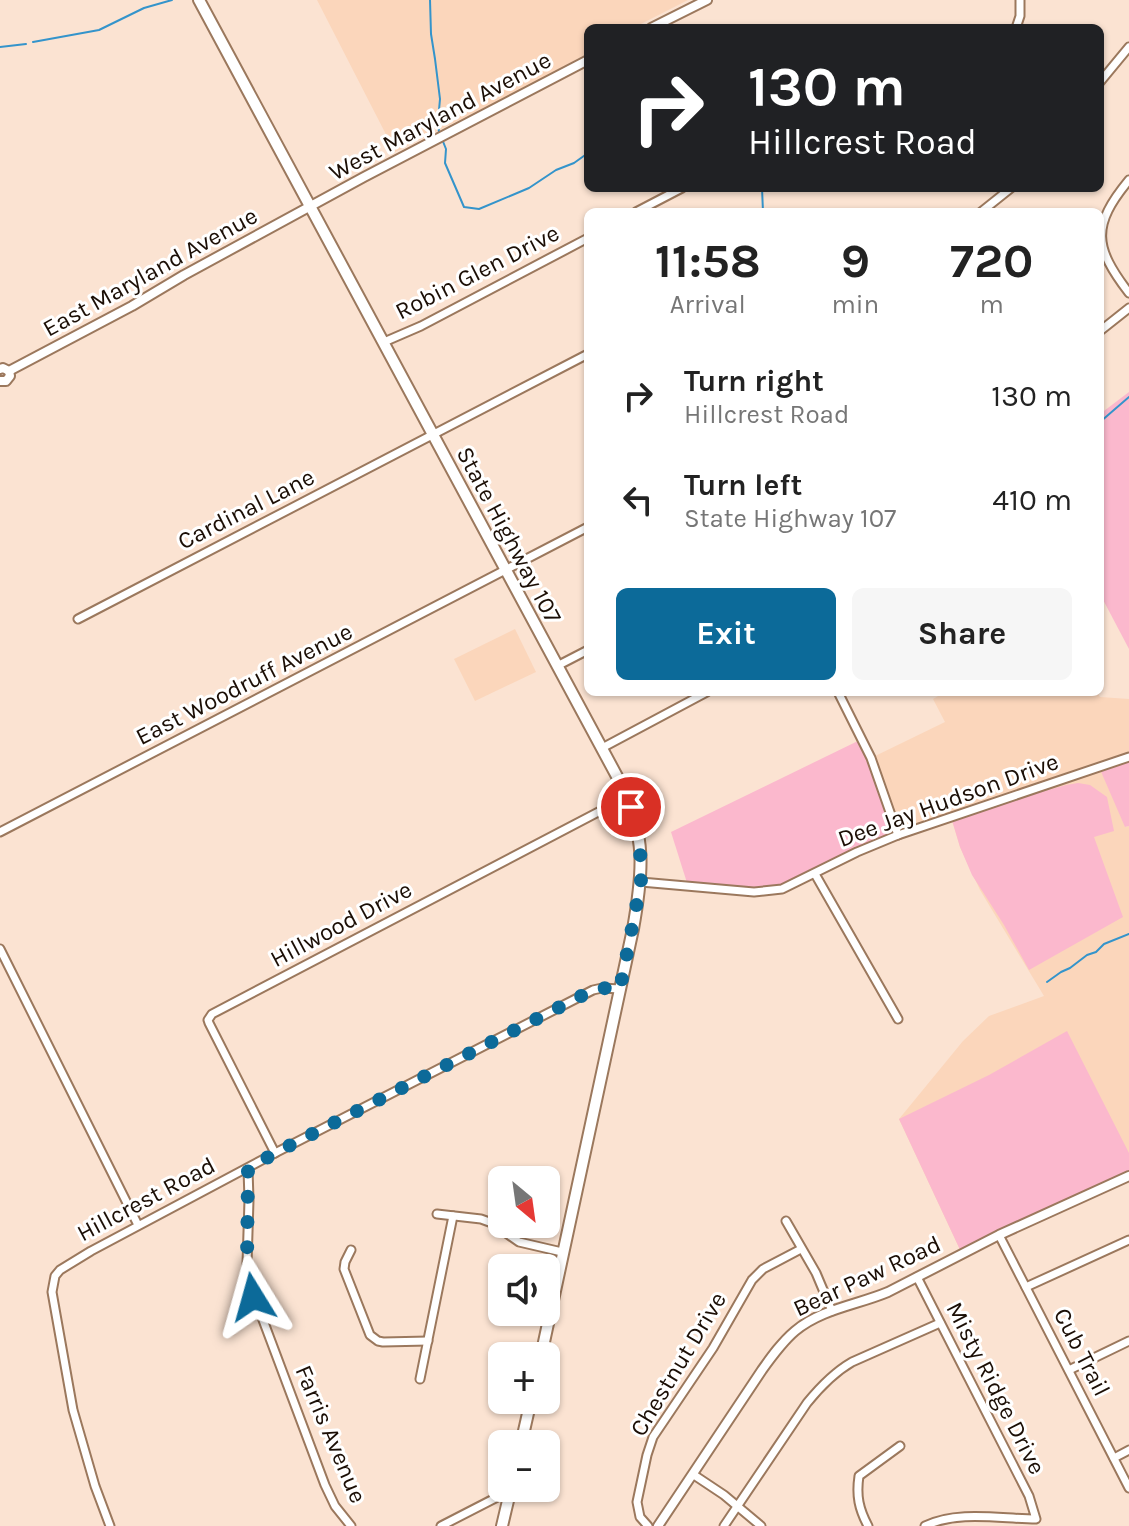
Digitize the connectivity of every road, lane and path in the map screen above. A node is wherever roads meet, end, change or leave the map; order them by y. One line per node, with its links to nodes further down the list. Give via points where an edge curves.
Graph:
1 (199, 0): 12 (main road, State Highway 107)
2 (707, 0): 4 (street)
3 (1020, 0): 5 (street)
4 (659, 24)
5 (1017, 24)
6 (1129, 47): 8 (street)
7 (584, 62): 12 (street, West Maryland Avenue)
8 (1104, 77)
9 (1129, 180): 15 (street, via 1114,198)
10 (674, 192): 13 (street)
11 (1006, 192): 14 (street)
12 (310, 207): 21 (main road, State Highway 107); 23 (street, East Maryland Avenue, via 132,306)
13 (644, 208)
14 (986, 208)
15 (1104, 224)
16 (584, 240): 21 (street, Robin Glen Drive)
17 (1104, 254): 18 (street)
18 (1129, 293)
19 (1129, 308): 20 (street)
20 (1104, 328)
21 (384, 342): 25 (main road, State Highway 107)
22 (584, 356): 25 (street, Cardinal Lane)
23 (2, 369): 24 (street, East Maryland Avenue, via 10,376)
24 (0, 381)
25 (433, 435): 27 (main road, State Highway 107); 28 (street, Cardinal Lane)
26 (584, 529): 27 (street, East Woodruff Avenue)
27 (505, 571): 30 (main road, State Highway 107); 36 (street, East Woodruff Avenue)
28 (78, 619)
29 (584, 652): 30 (street)
30 (557, 666): 33 (main road, State Highway 107)
31 (700, 696): 33 (street)
32 (840, 696): 37 (street, via 871,758)
33 (602, 748): 35 (main road, State Highway 107)
34 (1129, 757): 37 (street, Dee Jay Hudson Drive)
35 (627, 797): 39 (main road, State Highway 107, via 640,845); 43 (street, Hillwood Drive, via 212,1014 209,1023)
36 (0, 832)
37 (898, 835): 38 (street, Dee Jay Hudson Drive)
38 (815, 874): 39 (street, Dee Jay Hudson Drive, via 764,892); 42 (street)
39 (641, 882): 41 (main road, State Highway 107)
40 (0, 949): 49 (street)
41 (620, 989): 43 (street, Hillcrest Road, via 593,990); 54 (main road, State Highway 107)
42 (898, 1019)
43 (275, 1153): 44 (street, Hillcrest Road)
44 (248, 1169): 49 (street, Hillcrest Road); 73 (street, Farris Avenue, via 247,1264 253,1297 325,1485)
45 (1129, 1176): 50 (street, Bear Paw Road)
46 (437, 1214): 47 (street)
47 (453, 1216): 54 (street, via 481,1219 519,1242); 59 (street)
48 (786, 1221): 52 (street)
49 (138, 1225): 72 (street, Hillcrest Road, via 67,1264 53,1286 73,1410)
50 (999, 1235): 55 (street, Bear Paw Road); 56 (street, Cub Trail)
51 (1129, 1240): 56 (street)
52 (801, 1249): 57 (street); 76 (street, Chestnut Drive, via 752,1280 653,1437 637,1502)
53 (351, 1250): 59 (street, via 344,1269 370,1335 383,1342)
54 (562, 1252): 61 (main road, State Highway 107)
55 (917, 1277): 57 (street, Bear Paw Road); 58 (street, Misty Ridge Drive)
56 (1026, 1287): 62 (street, Cub Trail)
57 (832, 1311): 67 (street, Bear Paw Road, via 804,1324 778,1348)
58 (940, 1323): 71 (street, via 852,1362 829,1378); 81 (street, Misty Ridge Drive, via 1036,1519 954,1517)
59 (428, 1341): 63 (street)
60 (1129, 1341): 62 (street)
61 (544, 1342)
62 (1069, 1370): 66 (street, Cub Trail)
63 (420, 1379)
64 (900, 1446): 80 (street, via 859,1476 856,1494)
65 (1129, 1450): 66 (street)
66 (1114, 1458): 68 (street, Cub Trail)
67 (694, 1475): 71 (street); 77 (street, Bear Paw Road)
68 (1129, 1488)
69 (488, 1501): 74 (street)
70 (508, 1502): 75 (main road)
71 (737, 1506): 78 (street); 79 (street)
72 (110, 1526)
73 (351, 1526)
74 (441, 1526)
75 (502, 1526)
76 (648, 1526)
77 (658, 1526)
78 (724, 1526)
79 (761, 1526)
80 (868, 1526)
81 (925, 1526)

